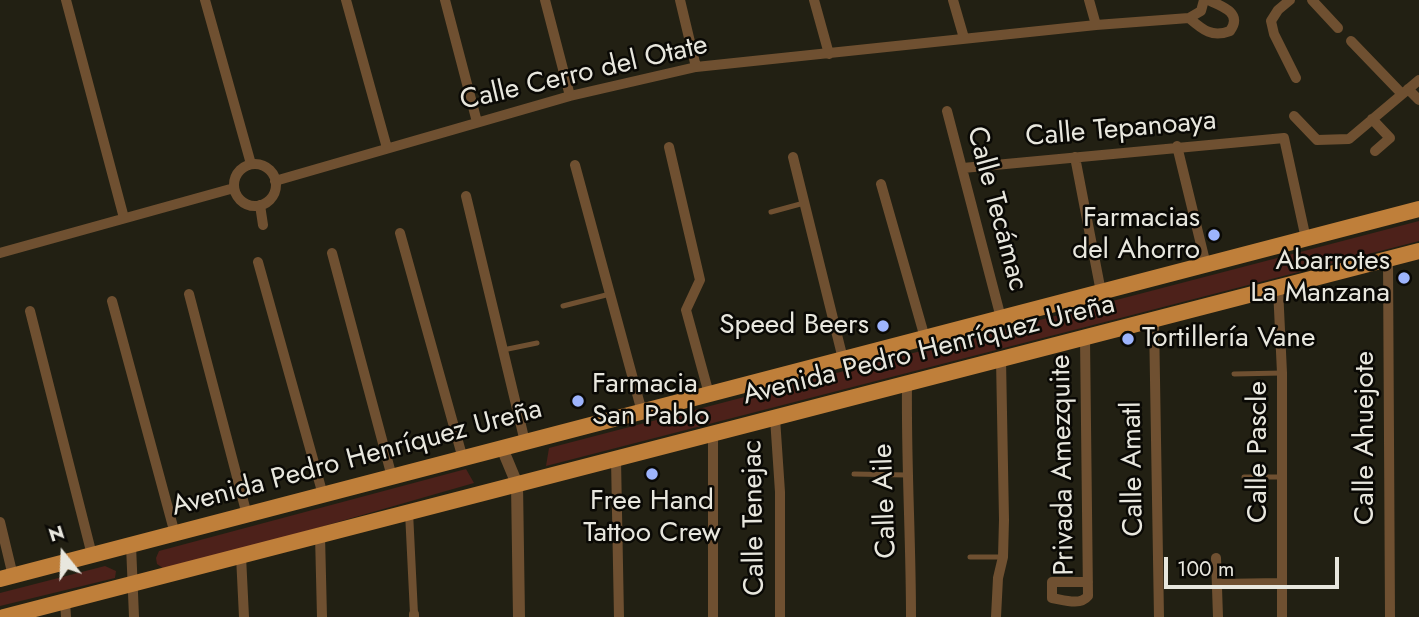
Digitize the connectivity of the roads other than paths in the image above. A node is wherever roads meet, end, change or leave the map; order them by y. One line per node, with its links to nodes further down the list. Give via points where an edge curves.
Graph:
1 (66, 0): 46 (street)
2 (205, 0): 35 (street)
3 (346, 0): 31 (street)
4 (445, 0): 28 (street)
5 (545, 0): 23 (street)
6 (680, 0): 19 (street)
7 (814, 0): 18 (street)
8 (953, 0): 16 (street)
9 (1089, 0): 14 (street)
10 (1206, 0): 13 (street, Calle Cerro del Otate, via 1201,11); 13 (street, via 1230,10 1235,24 1230,31 1213,35)
11 (1290, 0): 20 (street, via 1271,21)
12 (1312, 0): 15 (street)
13 (1189, 18): 14 (street, Calle Cerro del Otate)
14 (1096, 25): 16 (street, Calle Cerro del Otate)
15 (1338, 28)
16 (964, 38): 18 (street, Calle Cerro del Otate)
17 (1352, 41): 22 (street)
18 (829, 54): 19 (street, Calle Cerro del Otate)
19 (696, 66): 23 (street, Calle Cerro del Otate)
20 (1296, 78)
21 (1419, 80): 22 (street)
22 (1405, 92): 24 (street); 27 (street)
23 (570, 96): 28 (street, Calle Cerro del Otate)
24 (1419, 100)
25 (947, 111): 37 (street, Calle Tecámac)
26 (1294, 116): 27 (street, via 1317,140 1349,139)
27 (1373, 119): 32 (street, via 1390,138)
28 (477, 122): 31 (street, Calle Cerro del Otate)
29 (1177, 146): 34 (street, Calle Tepanoaya); 49 (street, Calle Tepanoaya, via 1284,138); 55 (street)
30 (669, 147): 74 (street, via 700,280 685,310)
31 (387, 148): 38 (street, Calle Cerro del Otate)
32 (1375, 151)
33 (793, 157): 42 (street)
34 (1075, 157): 37 (street, Calle Tepanoaya); 57 (street)
35 (251, 164): 38 (street, via 265,167); 40 (street, via 237,174)
36 (575, 165): 59 (street)
37 (963, 168): 63 (street, Calle Tecámac)
38 (275, 181): 43 (street, via 272,196)
39 (881, 184): 65 (street)
40 (234, 188): 43 (street, via 243,202); 46 (street)
41 (466, 196): 68 (street)
42 (803, 203): 45 (lane); 69 (street)
43 (260, 205): 47 (street)
44 (1419, 209): 49 (main road, Avenida Pedro Henríquez Ureña)
45 (771, 212)
46 (124, 219): 51 (street)
47 (263, 225)
48 (400, 233): 80 (street)
49 (1306, 239): 55 (main road, Avenida Pedro Henríquez Ureña)
50 (1419, 251): 53 (main road, Avenida Pedro Henríquez Ureña)
51 (0, 253)
52 (332, 253): 84 (street)
53 (1388, 260): 56 (main road, Avenida Pedro Henríquez Ureña); 120 (street, Calle Ahuejote)
54 (258, 262): 88 (street)
55 (1206, 265): 57 (main road, Avenida Pedro Henríquez Ureña)
56 (1278, 288): 64 (main road, Avenida Pedro Henríquez Ureña); 71 (street, Calle Pascle)
57 (1101, 292): 63 (main road, Avenida Pedro Henríquez Ureña)
58 (189, 294): 90 (street)
59 (610, 294): 61 (lane); 75 (street)
60 (112, 301): 92 (street)
61 (563, 306)
62 (30, 311): 95 (street)
63 (1001, 318): 65 (main road, Avenida Pedro Henríquez Ureña)
64 (1154, 320): 66 (main road, Avenida Pedro Henríquez Ureña); 117 (street, Calle Amatl)
65 (925, 338): 69 (main road, Avenida Pedro Henríquez Ureña)
66 (1085, 338): 70 (main road, Avenida Pedro Henríquez Ureña); 101 (street, Privada Amezquite)
67 (537, 343): 68 (lane)
68 (503, 350): 78 (street)
69 (843, 359): 74 (main road, Avenida Pedro Henríquez Ureña)
70 (1001, 359): 73 (main road, Avenida Pedro Henríquez Ureña); 98 (street)
71 (1282, 373): 72 (lane); 86 (street, Calle Pascle)
72 (1234, 374)
73 (906, 384): 76 (main road, Avenida Pedro Henríquez Ureña); 83 (street, Calle Aile)
74 (709, 394): 75 (main road, Avenida Pedro Henríquez Ureña)
75 (642, 412): 78 (main road, Avenida Pedro Henríquez Ureña)
76 (775, 418): 77 (main road, Avenida Pedro Henríquez Ureña); 114 (street, Calle Tenejac)
77 (713, 434): 81 (main road, Avenida Pedro Henríquez Ureña); 113 (street)
78 (525, 442): 79 (main road, Avenida Pedro Henríquez Ureña)
79 (502, 449): 80 (main road, Avenida Pedro Henríquez Ureña); 87 (street)
80 (463, 458): 84 (main road, Avenida Pedro Henríquez Ureña)
81 (616, 459): 87 (main road, Avenida Pedro Henríquez Ureña); 112 (street)
82 (854, 474): 83 (lane)
83 (906, 475): 115 (street, Calle Aile)
84 (393, 477): 88 (main road, Avenida Pedro Henríquez Ureña)
85 (1244, 477): 86 (lane)
86 (1281, 477): 104 (street, Calle Pascle)
87 (517, 484): 89 (main road, Avenida Pedro Henríquez Ureña); 111 (street)
88 (323, 495): 90 (main road, Avenida Pedro Henríquez Ureña)
89 (408, 512): 93 (main road, Avenida Pedro Henríquez Ureña); 106 (street)
90 (247, 515): 92 (main road, Avenida Pedro Henríquez Ureña)
91 (0, 522): 100 (street)
92 (176, 534): 94 (main road, Avenida Pedro Henríquez Ureña)
93 (320, 535): 96 (main road, Avenida Pedro Henríquez Ureña); 110 (street)
94 (131, 545): 95 (main road, Avenida Pedro Henríquez Ureña); 102 (street)
95 (92, 555): 100 (main road, Avenida Pedro Henríquez Ureña)
96 (241, 556): 102 (main road, Avenida Pedro Henríquez Ureña); 109 (street)
97 (970, 557): 98 (lane)
98 (1003, 557): 116 (street)
99 (1216, 558): 103 (street)
100 (6, 578)
101 (1088, 582): 101 (street, Privada Amezquite, via 1084,601 1052,598 1052,582)
102 (134, 583): 105 (main road, Avenida Pedro Henríquez Ureña); 108 (street)
103 (1217, 583): 104 (street); 118 (street)
104 (1281, 583): 119 (street, Calle Pascle)
105 (65, 609): 107 (main road, Avenida Pedro Henríquez Ureña)
106 (414, 616)
107 (4, 617)
108 (134, 617)
109 (244, 617)
110 (322, 617)
111 (519, 617)
112 (619, 617)
113 (713, 617)
114 (780, 617)
115 (911, 617)
116 (996, 617)
117 (1159, 617)
118 (1218, 617)
119 (1282, 617)
120 (1390, 617)

